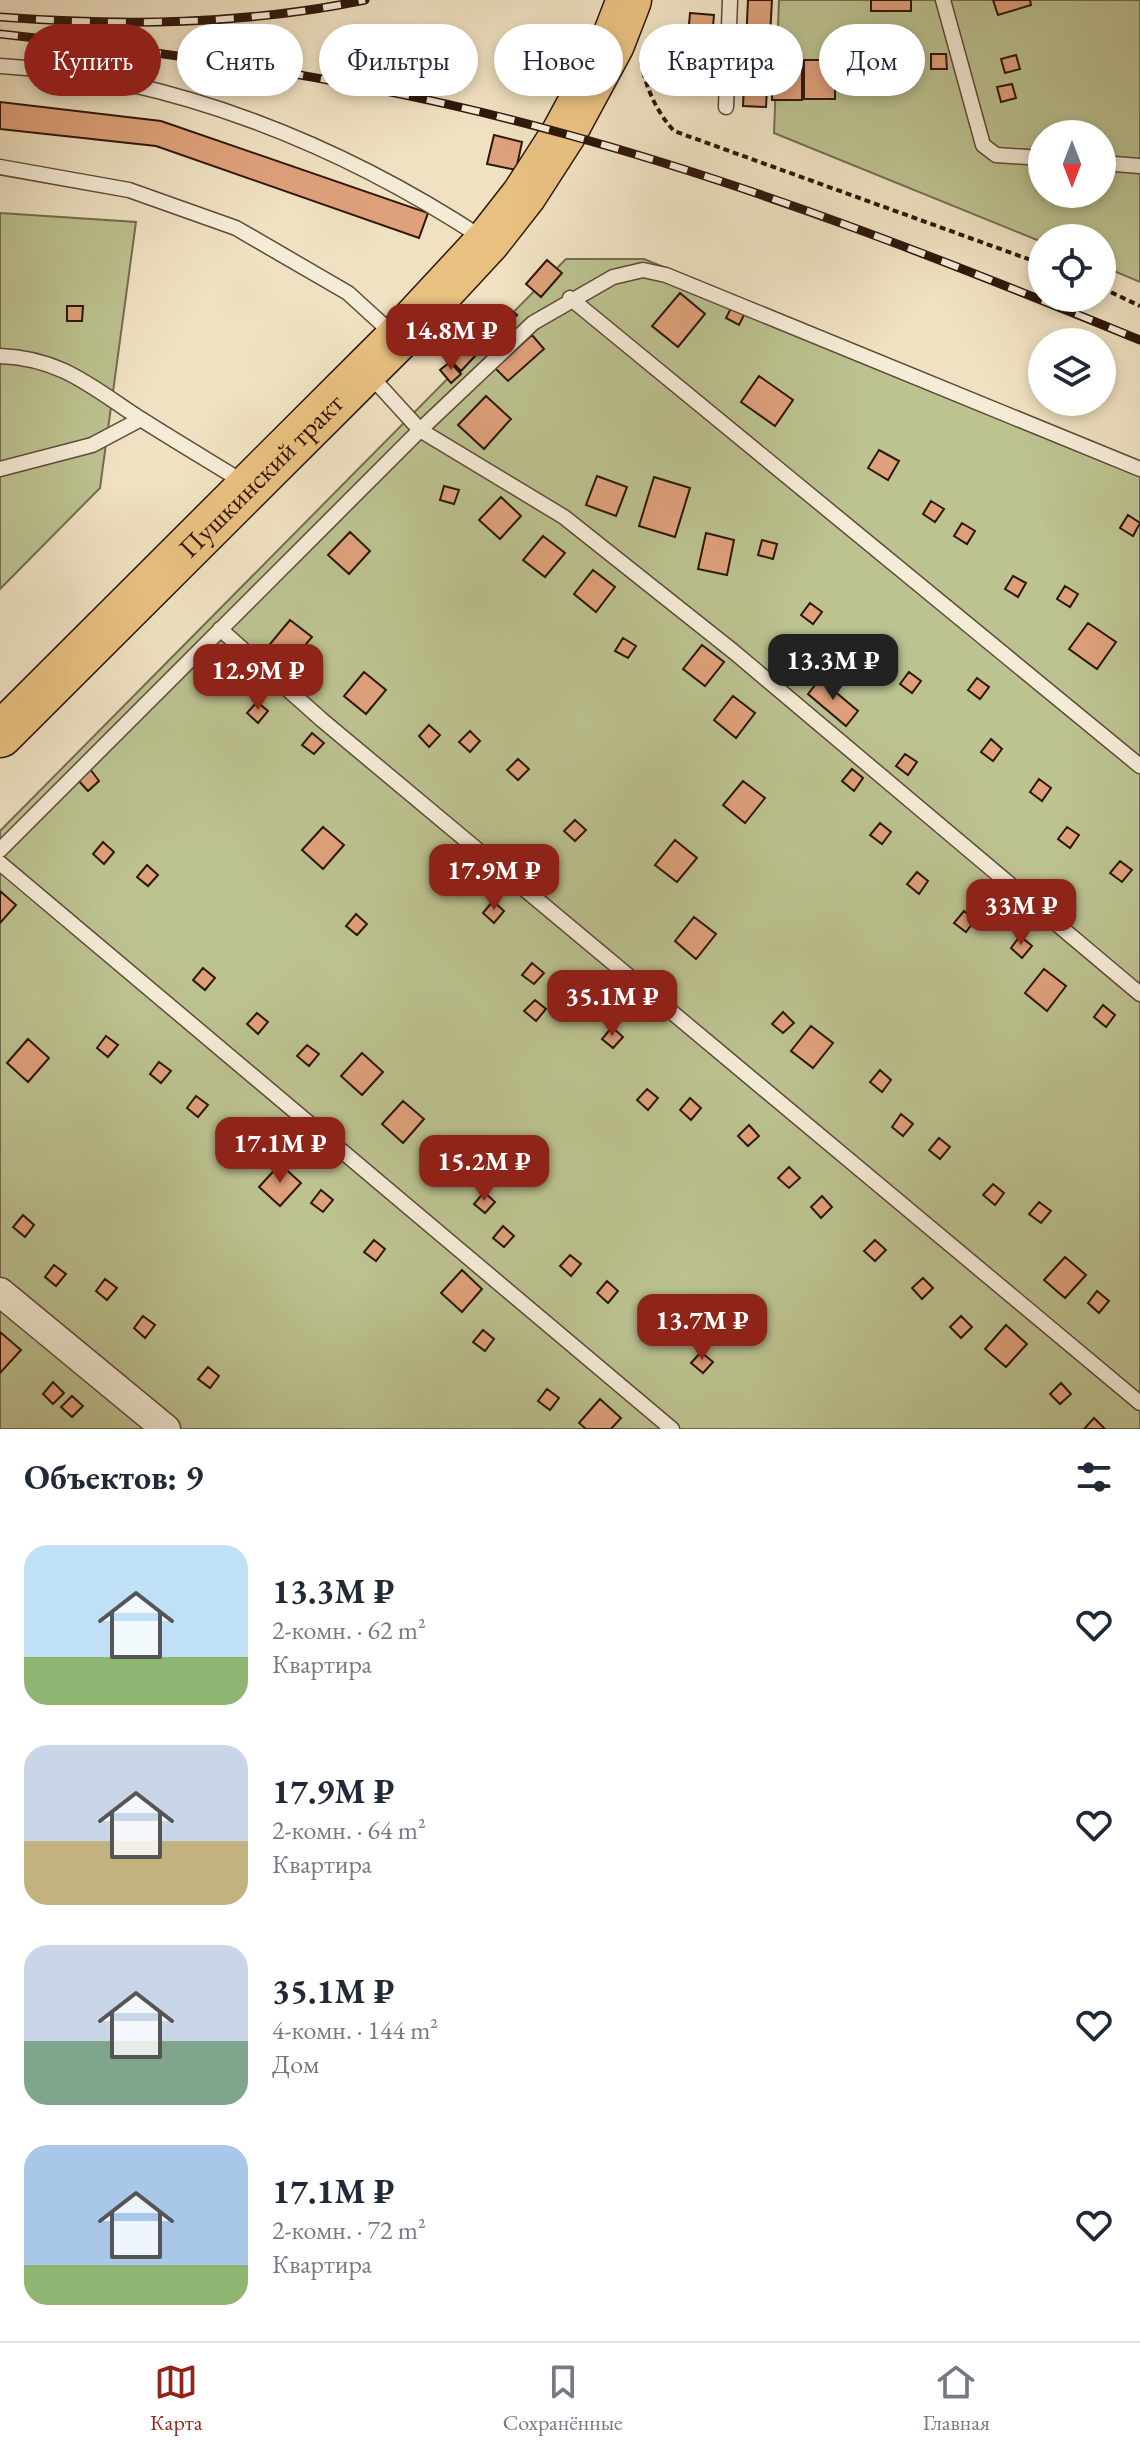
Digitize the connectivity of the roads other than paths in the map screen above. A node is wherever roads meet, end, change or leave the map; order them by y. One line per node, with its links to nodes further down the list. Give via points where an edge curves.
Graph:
1 (730, 0): 5 (lane)
2 (943, 0): 6 (lane, via 983,145 996,155)
3 (0, 66): 10 (lane, via 117,82 203,104 305,140 426,201)
4 (580, 96): 10 (main road, Пушкинский тракт, via 532,183)
5 (726, 107)
6 (1028, 157)
7 (1116, 164): 8 (lane)
8 (1140, 166)
9 (0, 167): 12 (lane, via 129,190 236,228 348,293)
10 (488, 241): 12 (main road, Пушкинский тракт)
11 (570, 298): 16 (lane, via 533,323); 18 (lane, via 628,273 666,275); 22 (lane)
12 (398, 338): 14 (main road, Пушкинский тракт)
13 (0, 356): 15 (lane, via 25,357 88,381)
14 (365, 369): 16 (lane); 19 (main road, Пушкинский тракт)
15 (141, 419): 17 (lane, via 92,445); 19 (lane)
16 (420, 430): 20 (lane); 25 (lane, via 564,517 734,652)
17 (0, 469)
18 (1140, 469)
19 (249, 485): 21 (main road, Пушкинский тракт)
20 (220, 629): 23 (lane); 27 (lane)
21 (0, 735)
22 (1140, 766)
23 (0, 850)
24 (0, 863): 29 (lane)
25 (1140, 994)
26 (0, 1292): 28 (street)
27 (1140, 1403)
28 (166, 1429)
29 (672, 1429)

